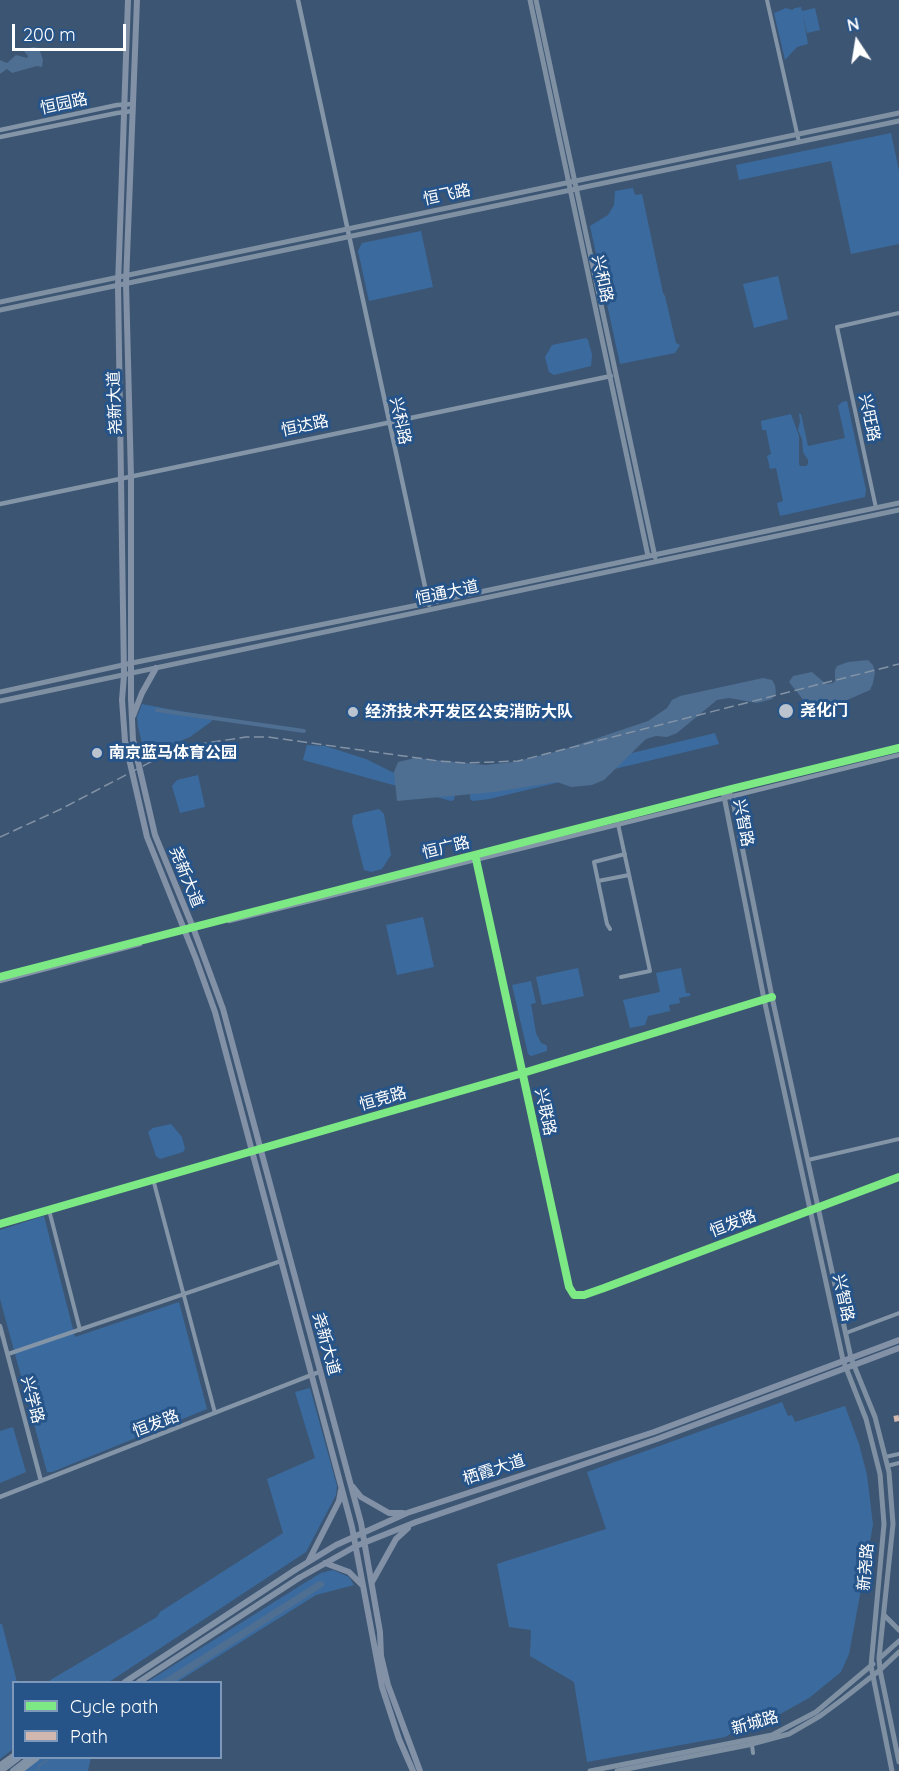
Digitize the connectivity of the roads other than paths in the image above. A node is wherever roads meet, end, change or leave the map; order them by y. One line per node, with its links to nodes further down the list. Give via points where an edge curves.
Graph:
1 (128, 0): 7 (main road, 尧新大道)
2 (137, 0): 8 (main road, 尧新大道)
3 (297, 0): 19 (street, 兴科路)
4 (530, 0): 17 (main road, 兴和路)
5 (536, 0): 17 (main road, 兴和路)
6 (767, 0): 14 (street)
7 (124, 108): 8 (street, 恒园路); 11 (street, 恒园路); 13 (street, 恒园路); 21 (main road, 尧新大道)
8 (133, 108): 20 (main road, 尧新大道)
9 (899, 113): 14 (main road, 恒飞路)
10 (899, 121): 16 (main road, 恒飞路)
11 (22, 125): 12 (street, 恒园路); 13 (street)
12 (0, 130)
13 (24, 132): 15 (street, 恒园路)
14 (797, 135): 16 (street); 17 (main road, 恒飞路)
15 (0, 137)
16 (799, 142): 18 (main road, 恒飞路)
17 (571, 182): 18 (main road, 兴和路); 19 (main road, 恒飞路)
18 (573, 190): 19 (main road, 恒飞路); 27 (main road, 兴和路); 28 (main road, 兴和路)
19 (348, 233): 20 (main road, 恒飞路); 22 (main road, 恒飞路); 29 (street, 兴科路)
20 (126, 276): 21 (main road, 恒飞路); 22 (main road, 尧新大道)
21 (118, 277): 23 (main road, 尧新大道); 24 (main road, 恒飞路)
22 (126, 283): 23 (main road, 恒飞路); 30 (main road, 尧新大道)
23 (118, 285): 25 (main road, 恒飞路); 31 (main road, 尧新大道)
24 (0, 302)
25 (0, 310)
26 (899, 313): 34 (street, 兴旺路, via 837,327)
27 (616, 375): 28 (street, 恒达路); 37 (main road, 兴和路)
28 (609, 376): 29 (street, 恒达路); 37 (main road, 兴和路)
29 (387, 422): 30 (street, 恒达路); 39 (street, 兴科路)
30 (131, 477): 31 (street, 恒达路); 41 (main road, 尧新大道)
31 (120, 478): 33 (street, 恒达路); 42 (main road, 尧新大道)
32 (899, 503): 34 (main road, 恒通大道)
33 (0, 504)
34 (876, 508): 36 (street, 兴旺路); 37 (main road, 恒通大道)
35 (899, 510): 36 (main road, 恒通大道)
36 (878, 515): 38 (main road, 恒通大道)
37 (651, 554): 38 (main road, 兴和路); 39 (main road, 恒通大道)
38 (653, 562): 40 (main road, 恒通大道)
39 (428, 603): 40 (street, 兴科路); 41 (main road, 恒通大道)
40 (430, 610): 43 (main road, 恒通大道)
41 (132, 663): 42 (main road, 恒通大道); 44 (main road, 尧新大道)
42 (123, 665): 45 (main road, 尧新大道); 46 (main road, 恒通大道)
43 (156, 668): 44 (main road, 恒通大道); 48 (main road)
44 (132, 673): 45 (main road, 恒通大道); 48 (main road, 尧新大道)
45 (124, 675): 47 (main road, 恒通大道); 60 (main road, 尧新大道, via 125,741 138,803 152,851)
46 (0, 692)
47 (0, 701)
48 (132, 719): 58 (main road, 尧新大道, via 150,820)
49 (899, 748): 51 (street, 恒广路)
50 (899, 755): 52 (street)
51 (724, 794): 52 (main road, 兴智路); 53 (street, 恒广路); 58 (street, 恒广路); 64 (main road, 兴智路)
52 (732, 796): 63 (main road, 兴智路)
53 (618, 824): 54 (street); 55 (street, 恒广路)
54 (625, 854): 56 (street); 57 (street, via 594,862)
55 (476, 859): 58 (street, 恒广路); 65 (street, 兴联路)
56 (629, 875): 57 (street); 61 (street, via 650,971)
57 (598, 881): 59 (street)
58 (193, 928): 60 (street, 恒广路); 67 (main road, 尧新大道, via 223,1009)
59 (610, 929)
60 (184, 931): 62 (street, 恒广路); 68 (main road, 尧新大道, via 214,1012)
61 (621, 977)
62 (0, 979)
63 (772, 997): 64 (street, 恒竞路); 69 (main road, 兴智路)
64 (764, 999): 65 (street, 恒竞路); 74 (main road, 兴智路)
65 (523, 1073): 67 (street, 恒竞路); 78 (street, 兴联路, via 569,1287)
66 (899, 1139): 69 (street)
67 (260, 1148): 68 (street, 恒竞路); 90 (main road, 尧新大道)
68 (251, 1150): 71 (street, 恒竞路); 76 (main road, 尧新大道)
69 (808, 1160): 72 (main road, 兴智路)
70 (899, 1177): 72 (street, 恒发路)
71 (153, 1179): 73 (street, 恒竞路); 77 (street)
72 (818, 1208): 74 (street, 恒发路); 82 (main road, 兴智路)
73 (49, 1210): 75 (street, 恒竞路); 81 (street)
74 (810, 1210): 78 (street, 恒发路); 87 (main road, 兴智路)
75 (0, 1224)
76 (280, 1261): 77 (street); 91 (main road, 尧新大道)
77 (184, 1293): 81 (street); 92 (street)
78 (577, 1296)
79 (899, 1313): 82 (street)
80 (0, 1326): 85 (street, 兴学路)
81 (80, 1330): 85 (street)
82 (846, 1333): 86 (main road, 兴智路)
83 (899, 1340): 86 (main road, 栖霞大道)
84 (899, 1348): 88 (main road, 栖霞大道)
85 (8, 1354): 97 (street, 兴学路)
86 (851, 1358): 87 (main road, 栖霞大道); 88 (main road, 兴智路)
87 (843, 1360): 89 (main road, 兴智路); 101 (main road, 栖霞大道, via 654,1432)
88 (854, 1365): 89 (main road, 栖霞大道); 94 (main road, 新尧路, via 875,1416)
89 (846, 1368): 102 (main road, 栖霞大道, via 657,1439); 118 (main road, 新尧路, via 866,1419 883,1499)
90 (320, 1372): 91 (street, 恒发路); 98 (main road, 尧新大道)
91 (312, 1377): 92 (street, 恒发路); 99 (main road, 尧新大道)
92 (215, 1414): 97 (street, 恒发路)
93 (899, 1454): 94 (street)
94 (885, 1457): 96 (main road, 新尧路)
95 (899, 1463): 96 (street)
96 (887, 1466): 113 (main road, 新尧路, via 893,1524)
97 (41, 1481): 100 (street, 恒发路)
98 (351, 1484): 101 (main road, via 361,1497 389,1513); 103 (main road, 尧新大道)
99 (341, 1487): 104 (main road, 尧新大道); 107 (main road, via 339,1501)
100 (0, 1497)
101 (407, 1513): 103 (main road, 栖霞大道)
102 (416, 1522): 105 (main road, 栖霞大道); 111 (main road, via 396,1539)
103 (363, 1532): 104 (main road, 栖霞大道); 105 (main road, 尧新大道)
104 (354, 1536): 106 (main road, 尧新大道); 107 (main road, 栖霞大道)
105 (365, 1542): 106 (main road, 栖霞大道); 111 (main road, 尧新大道)
106 (356, 1546): 108 (main road, 栖霞大道); 112 (main road, 尧新大道)
107 (308, 1561): 109 (main road, 栖霞大道)
108 (325, 1563): 110 (main road, 栖霞大道); 112 (main road, via 349,1572)
109 (295, 1570): 121 (highway, 栖霞大道)
110 (299, 1578): 122 (highway, 栖霞大道)
111 (372, 1582): 133 (main road, 尧新大道, via 388,1685)
112 (362, 1585): 132 (main road, 尧新大道, via 387,1705)
113 (884, 1615): 114 (main road); 117 (main road, 新尧路)
114 (899, 1630)
115 (899, 1641): 117 (main road, 新城路)
116 (899, 1652): 119 (main road, 新城路)
117 (879, 1658): 118 (main road, 新城路); 119 (main road, 新尧路)
118 (871, 1666): 120 (main road, 新尧路); 134 (main road, 新城路, via 816,1712 772,1735)
119 (880, 1670): 120 (main road, 新城路); 128 (main road, 新尧路)
120 (872, 1676): 123 (main road, 新城路, via 801,1727); 136 (main road, 新尧路)
121 (128, 1681)
122 (142, 1681)
123 (752, 1745): 124 (street); 135 (main road, 新城路)
124 (753, 1753)
125 (17, 1759): 129 (highway)
126 (29, 1759): 130 (highway)
127 (35, 1759): 131 (highway)
128 (899, 1762)
129 (1, 1771)
130 (13, 1771)
131 (19, 1771)
132 (413, 1771)
133 (420, 1771)
134 (590, 1771)
135 (617, 1771)
136 (892, 1771)

